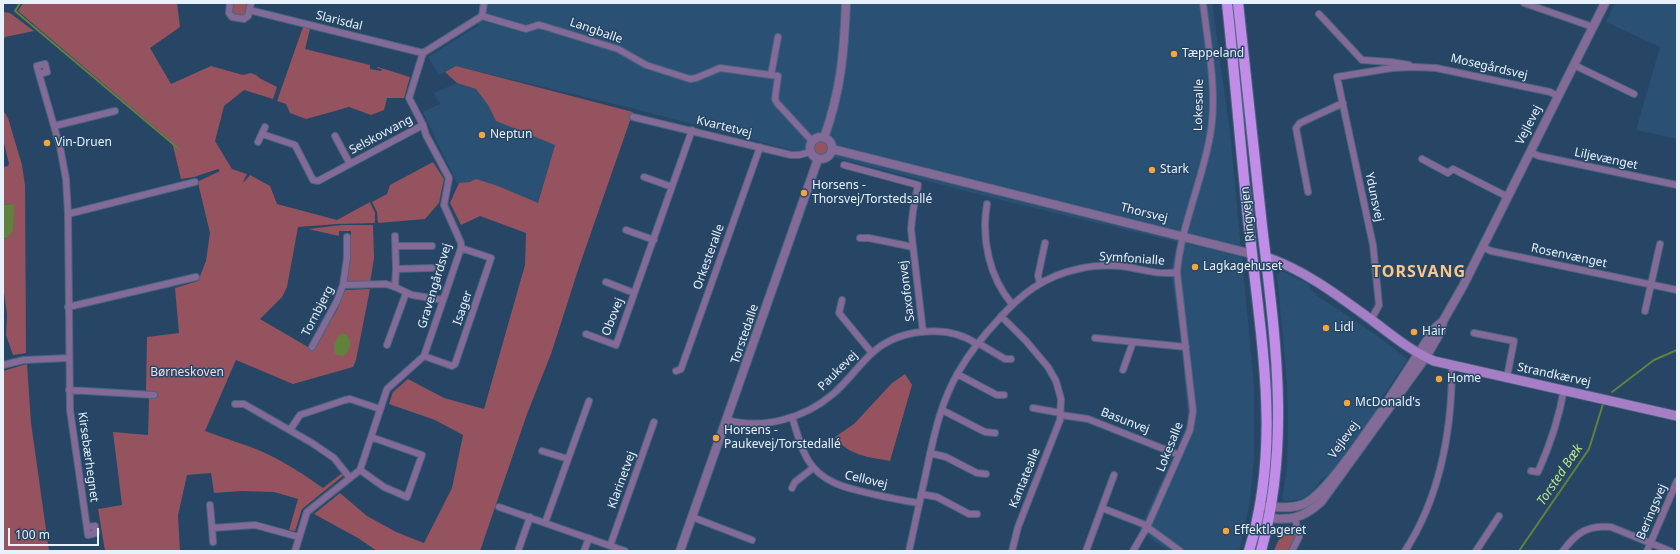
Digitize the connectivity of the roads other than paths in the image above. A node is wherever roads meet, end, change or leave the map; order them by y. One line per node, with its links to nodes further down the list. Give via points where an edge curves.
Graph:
1 (230, 3): 10 (street, via 229,13 232,17 244,19 248,16)
2 (251, 3): 10 (street)
3 (484, 3): 12 (street)
4 (846, 3): 32 (street, via 843,66 836,102)
5 (1203, 3): 53 (street, Lokesalle, via 1212,81 1212,116 1208,144)
6 (1227, 3): 64 (main road, Ringvejen)
7 (1238, 3): 65 (main road, Ringvejen)
8 (1524, 3): 13 (street)
9 (1605, 3): 13 (street, Vejlevej)
10 (249, 10): 15 (street, Slarisdal)
11 (1319, 14): 17 (street, Mosegårdsvej, via 1362,60 1392,62)
12 (482, 16): 15 (street); 19 (street, Langballe, via 526,30 538,25 543,26 618,49 646,66 690,79 720,68)
13 (1593, 27): 16 (street, Vejlevej)
14 (778, 38): 19 (street)
15 (423, 53): 26 (street, Gravengårdsvej, via 409,98)
16 (1574, 65): 21 (street); 22 (street, Vejlevej)
17 (1414, 67): 20 (street, Mosegårdsvej); 22 (street, Mosegårdsvej, via 1443,68)
18 (39, 74): 27 (street, Kirsebærhegnet)
19 (771, 76): 33 (street, via 778,76 777,103)
20 (1337, 77): 23 (street, Ydunsvej)
21 (1634, 94)
22 (1558, 96): 38 (street, Vejlevej)
23 (1343, 104): 47 (street, via 1300,123 1296,128); 84 (street, Ydunsvej, via 1373,245 1379,305)
24 (115, 111): 27 (street)
25 (633, 117): 29 (street, Kvartetvej)
26 (423, 125): 41 (street, Selskovvang); 63 (street, Gravengårdsvej, via 448,178 444,204)
27 (54, 126): 50 (street, Kirsebærhegnet, via 64,165)
28 (265, 126): 30 (street)
29 (692, 130): 35 (street, Kvartetvej); 46 (street, Obovej)
30 (262, 134): 34 (street); 41 (street, Selskovvang, via 295,145 313,180 318,182)
31 (335, 136): 41 (street, Selskovvang)
32 (824, 138): 33 (street); 36 (street, via 830,142)
33 (812, 141): 37 (street)
34 (258, 142)
35 (760, 147): 37 (street, Kvartetvej, via 791,155); 102 (street, Orkesteralle, via 681,369)
36 (832, 149): 39 (street, via 828,157); 53 (street, Thorsvej)
37 (810, 152): 39 (street)
38 (1530, 152): 45 (street, Liljevænget); 48 (street, Vejlevej)
39 (818, 159): 117 (street, Torstedalle)
40 (1422, 159): 48 (street, via 1448,173 1453,169)
41 (350, 164)
42 (844, 165): 61 (street, Saxofonvej, via 918,185 912,216)
43 (644, 177): 46 (street)
44 (195, 182): 50 (street)
45 (1677, 186)
46 (672, 187): 56 (street, Obovej)
47 (1308, 192)
48 (1508, 196): 62 (street, Vejlevej)
49 (987, 204): 80 (street, via 985,220 988,252 996,280)
50 (68, 214): 81 (street, Kirsebærhegnet)
51 (626, 230): 56 (street)
52 (395, 236): 59 (street)
53 (1183, 236): 64 (street, Thorsvej); 68 (street, Lokesalle)
54 (347, 237): 72 (street, Tornbjerg)
55 (860, 238): 61 (street, Saxofonvej)
56 (654, 240): 77 (street, Obovej)
57 (1045, 243): 71 (street, via 1038,276)
58 (1660, 244): 73 (street)
59 (396, 246): 60 (street); 67 (street)
60 (432, 246)
61 (913, 247): 85 (street, Saxofonvej)
62 (1482, 247): 73 (street, Rosenvænget); 95 (street, Vejlevej, via 1443,321 1441,332)
63 (461, 248): 78 (street, Gravengårdsvej); 96 (street, Isager, via 491,258 460,350 452,366)
64 (1252, 254): 65 (main road, Thorsvej); 140 (main road, Ringvejen, via 1268,415 1265,469)
65 (1266, 257): 84 (main road, Thorsvej, via 1310,277); 138 (main road, Ringvejen, via 1279,422)
66 (432, 268): 67 (street)
67 (396, 269): 74 (street)
68 (1177, 272): 71 (street, Symfonialle, via 1156,272 1120,266 1092,267 1064,272); 93 (street, Lokesalle)
69 (196, 277): 81 (street)
70 (606, 282): 77 (street, Obovej)
71 (1040, 283): 80 (street, Symfonialle)
72 (343, 285): 74 (street, Tornbjerg, via 386,284); 92 (street, Tornbjerg)
73 (1651, 285): 75 (street, Rosenvænget); 82 (street)
74 (395, 287): 76 (street, Tornbjerg)
75 (1677, 290)
76 (406, 293): 78 (street, Tornbjerg); 91 (street)
77 (634, 293): 87 (street, Obovej, via 616,345)
78 (443, 300): 96 (street, Gravengårdsvej)
79 (842, 300): 94 (street, Paukevej, via 839,313)
80 (1012, 304): 83 (street, Symfonialle)
81 (68, 307): 97 (street, Kirsebærhegnet)
82 (1645, 311)
83 (1001, 316): 90 (street, Symfonialle); 114 (street, Kantatealle, via 1052,373 1059,392)
84 (1371, 320): 95 (main road, Thorsvej, via 1408,348)
85 (923, 332): 90 (street, Paukevej, via 952,334); 94 (street, Paukevej, via 894,340)
86 (1474, 333): 104 (street, via 1514,341)
87 (586, 334)
88 (1095, 338): 89 (street)
89 (1133, 342): 93 (street); 101 (street)
90 (977, 343): 98 (street); 103 (street, Symfonialle)
91 (387, 345)
92 (312, 347)
93 (1186, 347): 124 (street, Lokesalle, via 1193,411 1190,430)
94 (872, 354): 116 (street, Paukevej, via 833,394 814,408)
95 (1422, 355): 100 (main road, Strandkærvej); 138 (street, Vejlevej, via 1323,488 1305,504); 146 (street, Vejlevej, via 1330,492 1311,511)
96 (424, 356): 112 (street, Gravengårdsvej, via 388,389)
97 (68, 358): 99 (street, via 24,360); 106 (street, Kirsebærhegnet)
98 (1011, 360)
99 (3, 365)
100 (1452, 365): 104 (main road, Strandkærvej); 170 (street, via 1448,424 1438,476 1424,517)
101 (1123, 370)
102 (676, 371)
103 (957, 374): 108 (street, via 997,395); 113 (street, Symfonialle)
104 (1507, 377): 105 (main road, Strandkærvej)
105 (1564, 389): 115 (main road, Strandkærvej); 128 (street, via 1555,432 1538,472)
106 (69, 390): 107 (street); 148 (street, Kirsebærhegnet)
107 (154, 395)
108 (1004, 395)
109 (589, 401): 125 (street)
110 (235, 404): 119 (street, via 244,404)
111 (1033, 408): 114 (street)
112 (380, 409): 119 (street, via 350,399 345,400 300,416); 121 (street, Gravengårdsvej)
113 (942, 410): 120 (street, via 985,432); 123 (street, Symfonialle)
114 (1061, 414): 124 (street, Basunvej, via 1088,419); 163 (street, Kantatealle, via 1018,527)
115 (1677, 416)
116 (792, 417): 117 (street, Paukevej, via 752,423); 126 (street, Cellovej, via 802,449)
117 (727, 420): 144 (street, Torstedalle)
118 (654, 422): 156 (street, Klarinetvej)
119 (290, 430): 131 (street, via 334,458)
120 (995, 433)
121 (371, 437): 127 (street, Gravengårdsvej); 127 (street, via 422,455 407,497 384,487)
122 (542, 451): 125 (street)
123 (930, 453): 129 (street, via 946,457 977,473); 134 (street, Symfonialle)
124 (1179, 455): 149 (street, Lokesalle)
125 (568, 459): 147 (street)
126 (813, 468): 133 (street, via 795,482); 135 (street, Cellovej, via 842,487)
127 (360, 470): 131 (street)
128 (1531, 471)
129 (986, 474)
130 (1114, 475): 139 (street)
131 (350, 478): 151 (street, via 307,512)
132 (1677, 481): 155 (street, Beringsvej)
133 (792, 488)
134 (921, 494): 135 (street, Symfonialle); 141 (street, via 937,497 969,514)
135 (919, 503): 162 (street, Symfonialle)
136 (210, 505): 150 (street)
137 (499, 506): 143 (street)
138 (1272, 507): 140 (street, Vejlevej); 145 (main road, Ringvejen)
139 (1102, 508): 149 (street); 164 (street)
140 (1259, 511): 145 (street, Vejlevej); 167 (main road)
141 (977, 514)
142 (1499, 516): 171 (street)
143 (530, 517): 147 (street); 158 (street)
144 (692, 517): 153 (street); 161 (street, Torstedalle)
145 (1269, 518): 146 (street, Vejlevej); 168 (main road)
146 (1295, 518): 169 (street, via 1299,537)
147 (546, 523): 152 (street)
148 (87, 527)
149 (1147, 527): 165 (street, Lokesalle); 166 (street)
150 (212, 528): 151 (street, via 255,525); 154 (street)
151 (299, 537): 157 (street)
152 (589, 538): 156 (street); 159 (street)
153 (752, 540)
154 (213, 542)
155 (1650, 544): 172 (street, via 1611,527 1601,526 1582,532 1573,538); 173 (street, Beringsvej); 174 (street)
156 (610, 546): 160 (street)
157 (295, 551)
158 (518, 551)
159 (584, 551)
160 (625, 551)
161 (680, 551)
162 (909, 551)
163 (1012, 551)
164 (1086, 551)
165 (1133, 551)
166 (1180, 551)
167 (1249, 551)
168 (1261, 551)
169 (1292, 551)
170 (1405, 551)
171 (1476, 551)
172 (1563, 551)
173 (1647, 551)
174 (1670, 551)

